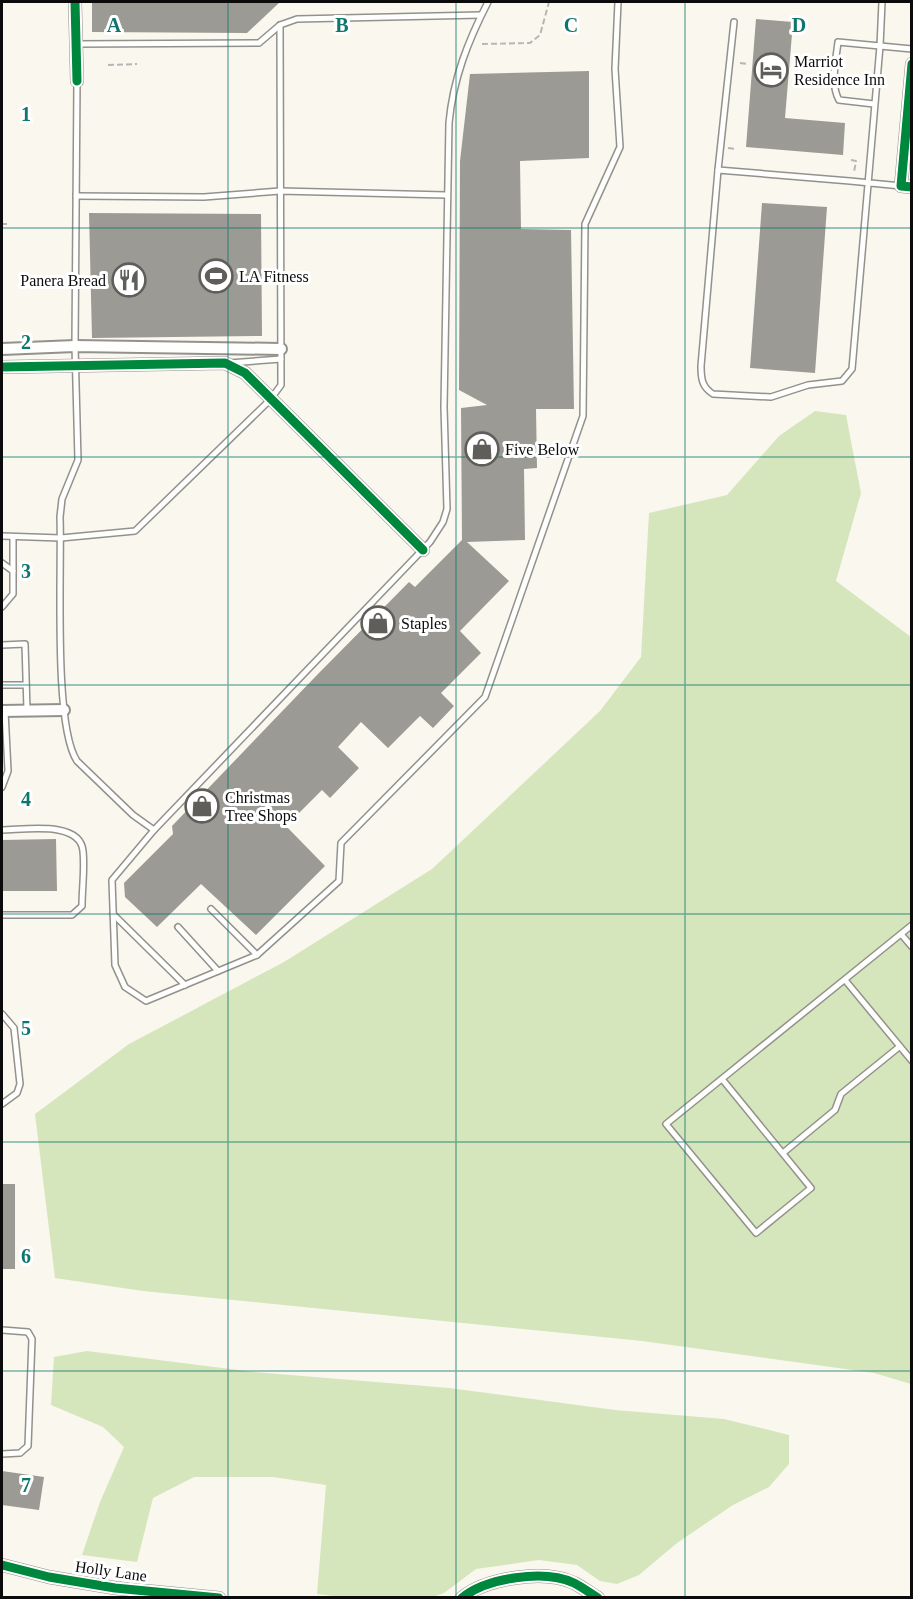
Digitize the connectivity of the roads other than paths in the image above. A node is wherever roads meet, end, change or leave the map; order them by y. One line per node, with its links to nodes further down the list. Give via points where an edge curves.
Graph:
1 (75, 2): 8 (street)
2 (488, 2): 5 (lane)
3 (618, 2): 52 (lane, via 615,69 620,147 585,224 583,416 484,697 341,843 339,881)
4 (882, 2): 9 (lane)
5 (481, 15): 7 (lane, via 297,20); 18 (lane, via 452,92)
6 (734, 22): 14 (lane)
7 (280, 25): 8 (lane, via 259,42); 17 (lane)
8 (76, 44): 12 (street)
9 (880, 46): 10 (lane); 13 (lane); 13 (lane, via 838,42 834,91 839,100)
10 (912, 49)
11 (912, 64): 16 (street)
12 (77, 81): 19 (lane)
13 (874, 104): 15 (lane)
14 (718, 170): 15 (lane); 15 (lane, via 701,379 713,394 771,397 808,385 842,381 847,376 852,369)
15 (867, 183): 16 (lane)
16 (906, 187)
17 (280, 191): 18 (lane); 19 (lane, via 204,197); 23 (lane)
18 (446, 195): 32 (lane, via 447,509 443,522)
19 (76, 196): 20 (lane)
20 (75, 346): 21 (street); 22 (street); 27 (lane)
21 (177, 348): 23 (street); 25 (lane)
22 (2, 349)
23 (281, 354): 24 (lane); 28 (lane, via 281,385)
24 (225, 363): 25 (street); 28 (street, via 245,373)
25 (178, 364): 27 (street)
26 (2, 367): 27 (street)
27 (76, 367): 31 (lane, via 78,460 62,499)
28 (270, 400): 31 (lane, via 141,528); 32 (street)
29 (2, 536): 30 (lane)
30 (13, 537): 31 (lane); 34 (lane)
31 (61, 538): 40 (lane)
32 (423, 550): 44 (lane)
33 (2, 563): 34 (lane)
34 (13, 571): 35 (lane, via 13,594)
35 (2, 607)
36 (4, 645): 38 (lane, via 25,644)
37 (2, 685): 38 (lane)
38 (26, 685): 39 (lane)
39 (27, 710): 40 (street); 41 (street)
40 (64, 710): 44 (lane, via 77,761)
41 (3, 711): 42 (lane, via 8,771)
42 (2, 787)
43 (2, 830): 47 (lane, via 68,830 78,837 83,850 82,906 72,915)
44 (153, 830): 46 (lane, via 112,880)
45 (211, 909): 52 (lane)
46 (113, 914): 55 (lane); 55 (lane, via 115,965 125,987 146,1001)
47 (2, 915)
48 (912, 925): 50 (lane)
49 (178, 927): 53 (lane)
50 (901, 934): 51 (lane); 54 (lane)
51 (912, 947)
52 (257, 955): 53 (lane)
53 (218, 971): 55 (lane)
54 (845, 980): 57 (lane); 59 (lane)
55 (184, 985)
56 (2, 1014): 60 (lane, via 14,1028 20,1084 17,1093)
57 (899, 1047): 58 (lane); 61 (lane, via 841,1094 835,1110)
58 (912, 1061)
59 (722, 1079): 61 (lane); 61 (lane, via 666,1124 756,1233 811,1188)
60 (2, 1104)
61 (783, 1153)
62 (2, 1330): 63 (lane, via 28,1332 32,1339 28,1446 20,1453)
63 (2, 1454)
64 (2, 1565): 65 (street, Holly Lane, via 115,1588)
65 (219, 1598)
66 (462, 1598): 67 (street, via 474,1588 514,1577 556,1577 573,1582)
67 (598, 1598)

